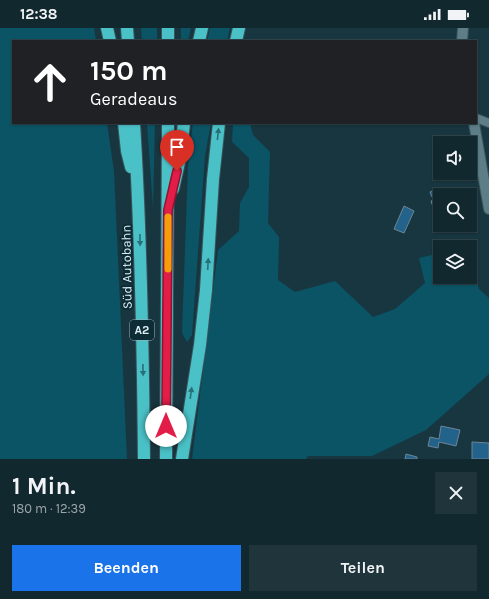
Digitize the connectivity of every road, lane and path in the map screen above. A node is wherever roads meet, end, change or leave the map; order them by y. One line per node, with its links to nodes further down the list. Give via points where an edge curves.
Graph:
1 (107, 28): 7 (highway)
2 (127, 28): 8 (highway)
3 (168, 28): 9 (highway)
4 (202, 28): 10 (highway)
5 (239, 28): 11 (highway)
6 (463, 28): 12 (main road)
7 (110, 40)
8 (128, 40)
9 (168, 40)
10 (199, 40)
11 (236, 40)
12 (462, 40)
13 (477, 118): 14 (street)
14 (489, 123)
15 (124, 124): 21 (highway, via 127,151)
16 (134, 124): 21 (highway, Süd Autobahn / A2)
17 (168, 124): 23 (highway, A2)
18 (184, 124): 23 (highway, via 180,158)
19 (220, 124): 26 (highway, one-way to 19, via 200,345)
20 (474, 124): 22 (main road)
21 (139, 201): 24 (highway, Süd Autobahn / A2, one-way to 24)
22 (489, 209)
23 (168, 210): 25 (highway, A2)
24 (144, 459)
25 (166, 459)
26 (182, 459)

